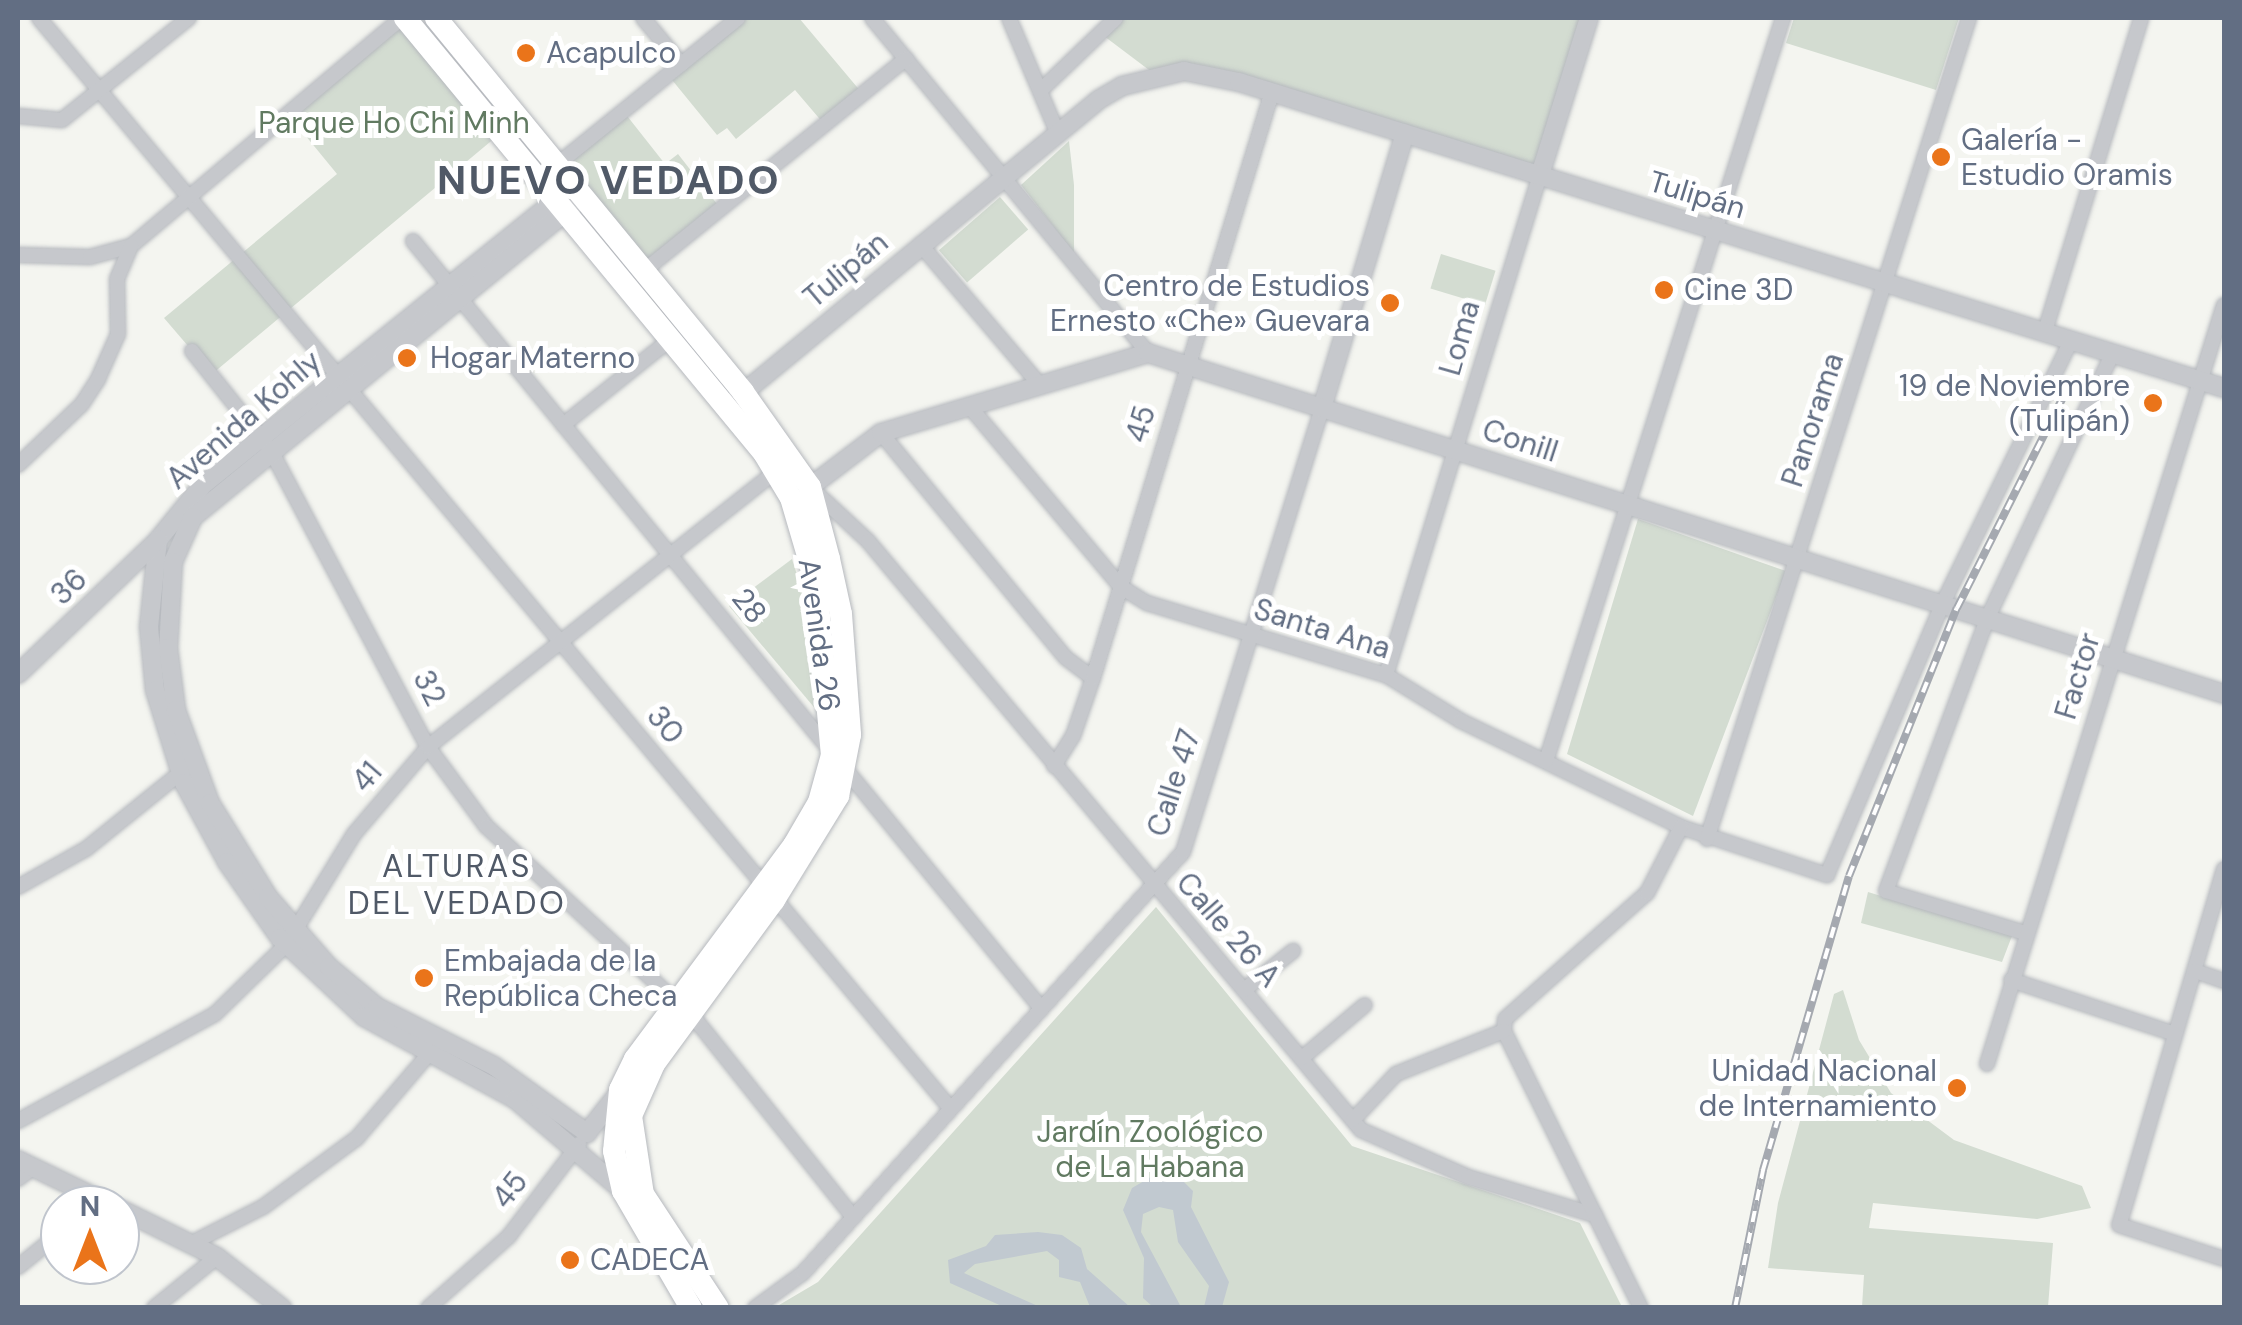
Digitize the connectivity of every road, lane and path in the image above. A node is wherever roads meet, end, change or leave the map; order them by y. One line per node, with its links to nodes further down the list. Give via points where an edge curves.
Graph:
1 (39, 18): 16 (street)
2 (189, 18): 16 (street)
3 (404, 18): 22 (main road, Avenida 26); 25 (street)
4 (436, 18): 22 (main road, Avenida 26)
5 (642, 18): 15 (street)
6 (738, 18): 15 (street)
7 (872, 18): 14 (street)
8 (1009, 18): 17 (street)
9 (1116, 18): 17 (street)
10 (1589, 18): 23 (street, Loma)
11 (1783, 18): 27 (street)
12 (1969, 18): 33 (street, Panorama)
13 (2142, 18): 36 (street)
14 (906, 58): 24 (street); 32 (street)
15 (681, 64): 22 (street)
16 (100, 91): 19 (street, via 62,120); 25 (street)
17 (1040, 91): 21 (street)
18 (1272, 92): 20 (street, Tulipán); 21 (street, Tulipán, via 1184,71 1150,77 1098,100); 42 (street, 45)
19 (18, 116)
20 (1404, 133): 23 (street, Tulipán); 49 (street, Calle 47)
21 (1058, 134): 24 (street, Tulipán)
22 (551, 170): 26 (main road, Avenida 26)
23 (1540, 175): 27 (street, Tulipán); 53 (street, Loma)
24 (1003, 181): 29 (street, Tulipán); 40 (street)
25 (191, 195): 30 (street); 43 (street)
26 (572, 197): 32 (main road, Avenida 26); 34 (street, Avenida Kohly); 37 (main road, Avenida 26)
27 (1714, 230): 33 (street, Tulipán); 57 (street)
28 (412, 241): 34 (street, 28)
29 (920, 244): 45 (street); 47 (street, Tulipán)
30 (131, 246): 31 (street, via 90,257); 54 (street, via 117,280 118,334 98,379 82,404)
31 (18, 255)
32 (645, 270): 47 (main road, Avenida 26)
33 (1886, 282): 36 (street, Tulipán); 60 (street, Panorama)
34 (454, 292): 43 (street, Avenida Kohly); 50 (street, 28)
35 (2224, 305): 44 (street, Factor)
36 (2045, 331): 38 (street, Tulipán)
37 (672, 338): 47 (main road, Avenida 26); 50 (street)
38 (2071, 340): 41 (street, Tulipán); 65 (street)
39 (192, 351): 52 (street, 32)
40 (1148, 353): 42 (street, Conill); 45 (street)
41 (2112, 353): 44 (street, Tulipán); 66 (street)
42 (1187, 366): 49 (street, Conill); 64 (street, 45)
43 (347, 378): 52 (street, Avenida Kohly); 68 (street, 30)
44 (2204, 382): 46 (street, Tulipán); 69 (street, Factor)
45 (1040, 384): 48 (street)
46 (2224, 388)
47 (736, 399): 55 (main road, Avenida 26); 56 (main road, Avenida 26)
48 (970, 407): 51 (street); 64 (street, Santa Ana)
49 (1322, 408): 53 (street, Conill); 67 (street, Calle 47)
50 (563, 425): 59 (street, 28)
51 (882, 433): 56 (street); 73 (street, via 1066,658)
52 (266, 444): 58 (street, Avenida Kohly, via 202,486); 61 (street, Avenida Kohly, via 193,517); 75 (street, 32)
53 (1456, 450): 57 (street, Conill); 72 (street, Loma)
54 (18, 466)
55 (776, 471): 56 (main road); 59 (street, 41); 77 (main road, Avenida 26, via 792,498 816,583)
56 (810, 487): 77 (main road, Avenida 26, via 841,614 850,734); 78 (street, Calle 26 A, via 868,541)
57 (1627, 504): 60 (street, Conill); 76 (street)
58 (158, 540): 62 (street, Avenida Kohly); 63 (street, 36)
59 (669, 551): 68 (street, 41); 77 (street, 28)
60 (1798, 558): 65 (street, Conill); 81 (street, Panorama)
61 (173, 562): 62 (street); 70 (street, Avenida Kohly)
62 (152, 565): 63 (street); 70 (street, Avenida Kohly)
63 (128, 568): 71 (street, 36)
64 (1121, 587): 67 (street, Santa Ana, via 1147,603); 73 (street, 45)
65 (1944, 602): 66 (street, Conill); 81 (street, Santa Ana, via 1827,875)
66 (1988, 617): 69 (street, Conill); 86 (street, via 1886,891)
67 (1250, 636): 72 (street, Santa Ana); 83 (street, Calle 47, via 1183,852)
68 (559, 640): 75 (street, 41); 85 (street, 30)
69 (2112, 658): 74 (street, Conill); 86 (street, Factor)
70 (161, 673): 79 (street, Avenida Kohly)
71 (18, 674)
72 (1386, 674): 76 (street, Santa Ana)
73 (1092, 678): 78 (street, 45, via 1074,736)
74 (2224, 694)
75 (428, 747): 87 (street, 41, via 354,834); 95 (street, 32, via 486,826)
76 (1546, 761): 80 (street, Santa Ana)
77 (839, 762): 85 (main road, Avenida 26, via 828,821); 94 (street, 28)
78 (1054, 766): 83 (street, Calle 26 A)
79 (187, 767): 84 (street, via 86,850); 87 (street, Avenida Kohly, via 235,861)
80 (1681, 827): 81 (street, Santa Ana); 96 (street, via 1646,892 1505,1019)
81 (1708, 839)
82 (2224, 869): 89 (street)
83 (1154, 886): 92 (street, Calle 26 A); 94 (street, Calle 47)
84 (18, 887)
85 (768, 894): 95 (main road, Avenida 26); 102 (street, 30)
86 (2025, 933): 90 (street, Factor)
87 (291, 938): 98 (street, Avenida Kohly, via 360,1004); 104 (street, 41, via 215,1014)
88 (1293, 951): 92 (street)
89 (2195, 971): 91 (street); 97 (street)
90 (2011, 980): 97 (street); 100 (street, Factor)
91 (2224, 981)
92 (1244, 990): 99 (street, Calle 26 A)
93 (1365, 1005): 99 (street)
94 (1041, 1008): 102 (street, Calle 47)
95 (684, 1009): 101 (main road, Avenida 26); 110 (street, 32); 122 (main road, Avenida 26, via 642,1083 630,1141 643,1194)
96 (1504, 1032): 103 (street, via 1396,1074); 111 (street)
97 (2175, 1034): 116 (street, via 2119,1225)
98 (436, 1046): 105 (street, Avenida Kohly, via 520,1092); 113 (street, via 357,1138 264,1206)
99 (1302, 1058): 103 (street, Calle 26 A)
100 (1987, 1064)
101 (620, 1090): 105 (street, 45); 109 (main road, Avenida 26, via 614,1136)
102 (950, 1108): 110 (street, Calle 47)
103 (1353, 1120): 111 (street, Calle 26 A, via 1361,1130 1468,1177)
104 (18, 1121)
105 (582, 1140): 109 (street, Avenida Kohly); 120 (street, 45, via 509,1236)
106 (26, 1164): 107 (street); 108 (street)
107 (18, 1179)
108 (66, 1185)
109 (623, 1191): 121 (main road, Avenida 26)
110 (851, 1214): 123 (street, Calle 47, via 803,1273)
111 (1594, 1215): 124 (street)
112 (140, 1218): 113 (street)
113 (192, 1243): 115 (street)
114 (40, 1249): 117 (street)
115 (218, 1257): 118 (street); 119 (street)
116 (2224, 1260)
117 (18, 1266)
118 (154, 1308)
119 (282, 1308)
120 (428, 1308)
121 (691, 1308)
122 (718, 1308)
123 (755, 1308)
124 (1641, 1308)

